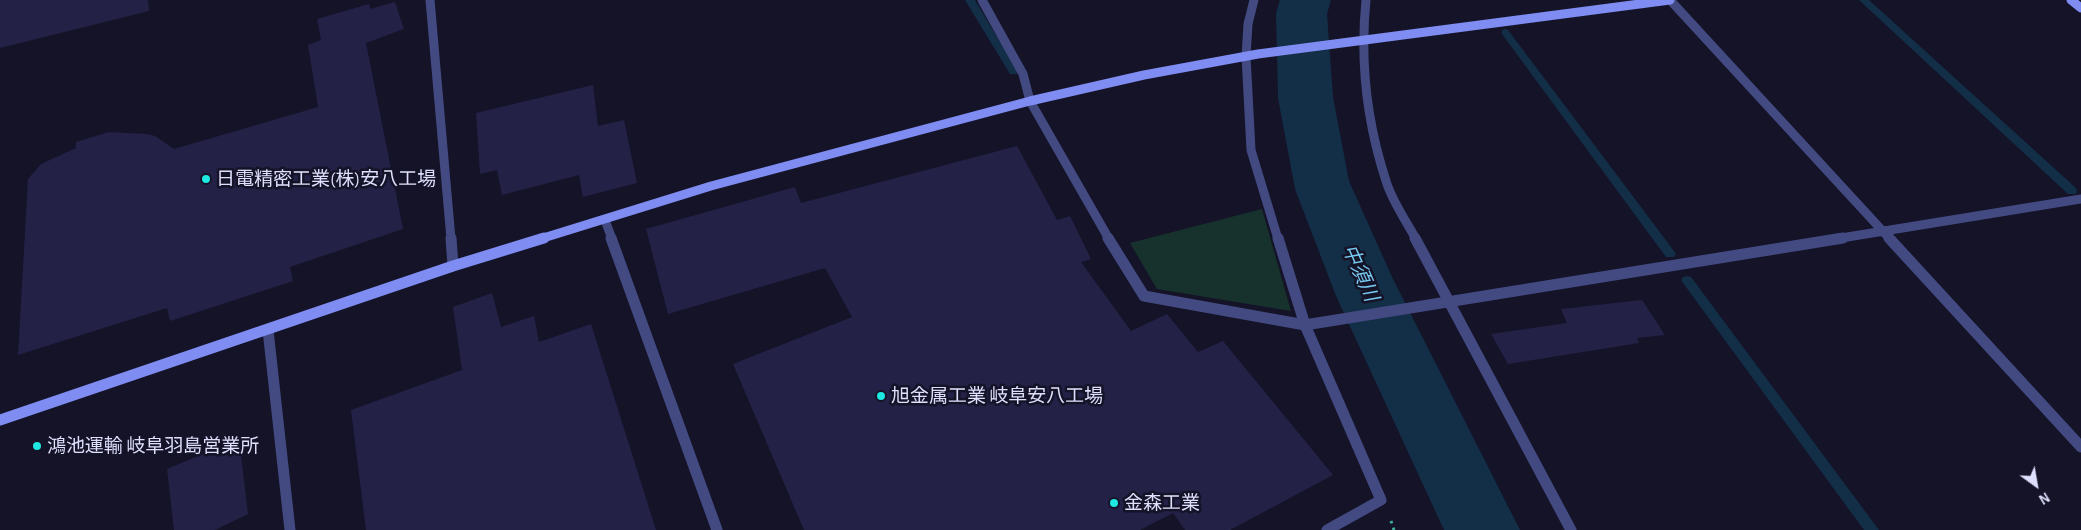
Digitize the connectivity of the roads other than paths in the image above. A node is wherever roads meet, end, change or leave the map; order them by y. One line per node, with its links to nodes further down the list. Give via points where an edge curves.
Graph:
1 (430, 0): 14 (street)
2 (982, 0): 10 (street, via 1023,74)
3 (1254, 0): 9 (street, via 1248,24)
4 (1366, 0): 8 (street)
5 (1670, 0): 8 (street); 13 (street)
6 (2071, 0): 7 (street)
7 (2081, 8)
8 (1357, 40): 9 (street); 15 (street, via 1370,120 1386,183)
9 (1246, 56): 10 (street); 16 (street, via 1252,150)
10 (1030, 101): 12 (street, via 711,186); 16 (street, via 1144,296)
11 (2081, 199): 13 (street)
12 (605, 220): 14 (street); 21 (street)
13 (1881, 231): 15 (street); 19 (street)
14 (453, 266): 17 (street)
15 (1448, 302): 16 (street); 23 (street)
16 (1305, 325): 22 (street, via 1381,500)
17 (268, 330): 18 (street); 20 (street)
18 (0, 420)
19 (2081, 447)
20 (290, 530)
21 (717, 530)
22 (1327, 530)
23 (1571, 530)

